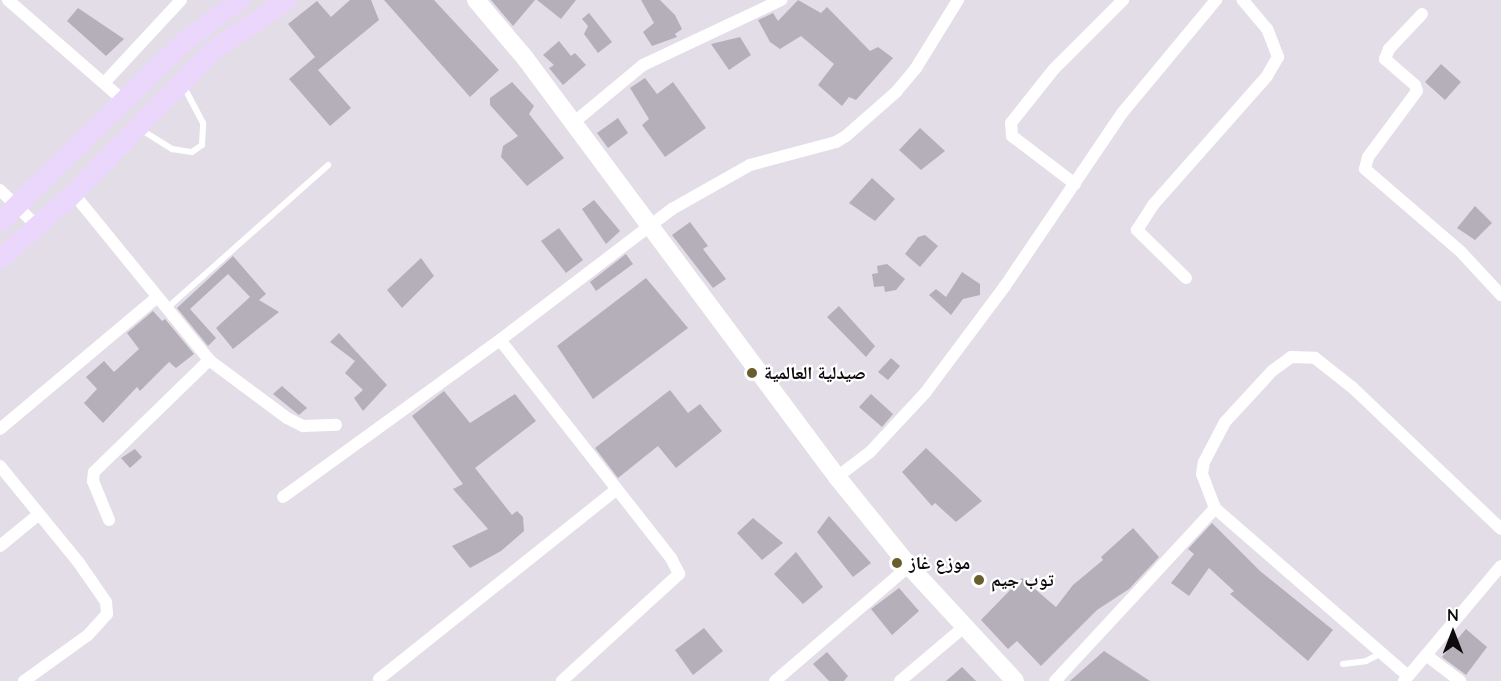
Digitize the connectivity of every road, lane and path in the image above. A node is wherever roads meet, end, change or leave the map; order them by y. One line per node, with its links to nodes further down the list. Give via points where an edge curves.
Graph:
1 (8, 0): 13 (street)
2 (181, 0): 13 (street)
3 (240, 0): 14 (main road, via 185,41)
4 (287, 0): 12 (main road, via 213,50)
5 (476, 0): 15 (street)
6 (781, 0): 15 (street, via 643,65)
7 (958, 0): 23 (street, via 897,92 846,136 750,165)
8 (1123, 0): 19 (street, via 1054,69 1011,123 1012,136)
9 (1216, 0): 19 (street, via 1124,112)
10 (1243, 0): 26 (street, via 1267,29 1278,57 1267,76 1153,205 1137,230)
11 (1422, 14): 27 (street, via 1389,49 1385,59 1417,91 1368,156 1365,169 1461,252)
12 (181, 82): 16 (main road); 16 (lane, via 203,123 202,145 192,152 171,149)
13 (104, 83): 14 (street)
14 (123, 100): 21 (main road)
15 (573, 123): 23 (street)
16 (137, 127): 20 (main road)
17 (328, 165): 29 (lane)
18 (0, 181): 21 (street)
19 (1075, 184): 35 (street, via 926,393 870,452)
20 (73, 193): 24 (main road); 28 (street)
21 (8, 196): 22 (main road); 24 (street)
22 (0, 222)
23 (648, 225): 30 (street); 35 (street)
24 (37, 226): 25 (main road)
25 (0, 259)
26 (1186, 278)
27 (1501, 295)
28 (156, 298): 29 (street); 33 (street)
29 (165, 309): 31 (street)
30 (500, 340): 36 (street); 37 (street)
31 (209, 360): 32 (street, via 287,418 303,426); 40 (street, via 94,472 93,481)
32 (336, 425)
33 (0, 429)
34 (0, 466): 39 (street)
35 (837, 477): 43 (street)
36 (616, 490): 49 (street); 52 (street, via 671,558 679,574)
37 (284, 497)
38 (1215, 508): 41 (street, via 1202,474 1204,462 1225,422 1272,371 1291,357 1304,356 1326,365 1353,388); 46 (street); 56 (street)
39 (39, 514): 42 (street); 51 (street, via 106,602 107,614 88,635)
40 (109, 520)
41 (1501, 529)
42 (0, 546)
43 (909, 566): 45 (street); 53 (street)
44 (1499, 573): 47 (street)
45 (965, 626): 54 (street); 55 (street)
46 (1382, 653): 48 (lane, via 1366,661); 50 (street)
47 (1426, 655): 50 (street); 57 (street)
48 (1342, 664)
49 (379, 679)
50 (1406, 679)
51 (24, 681)
52 (562, 681)
53 (775, 681)
54 (900, 681)
55 (1015, 681)
56 (1054, 681)
57 (1460, 681)

